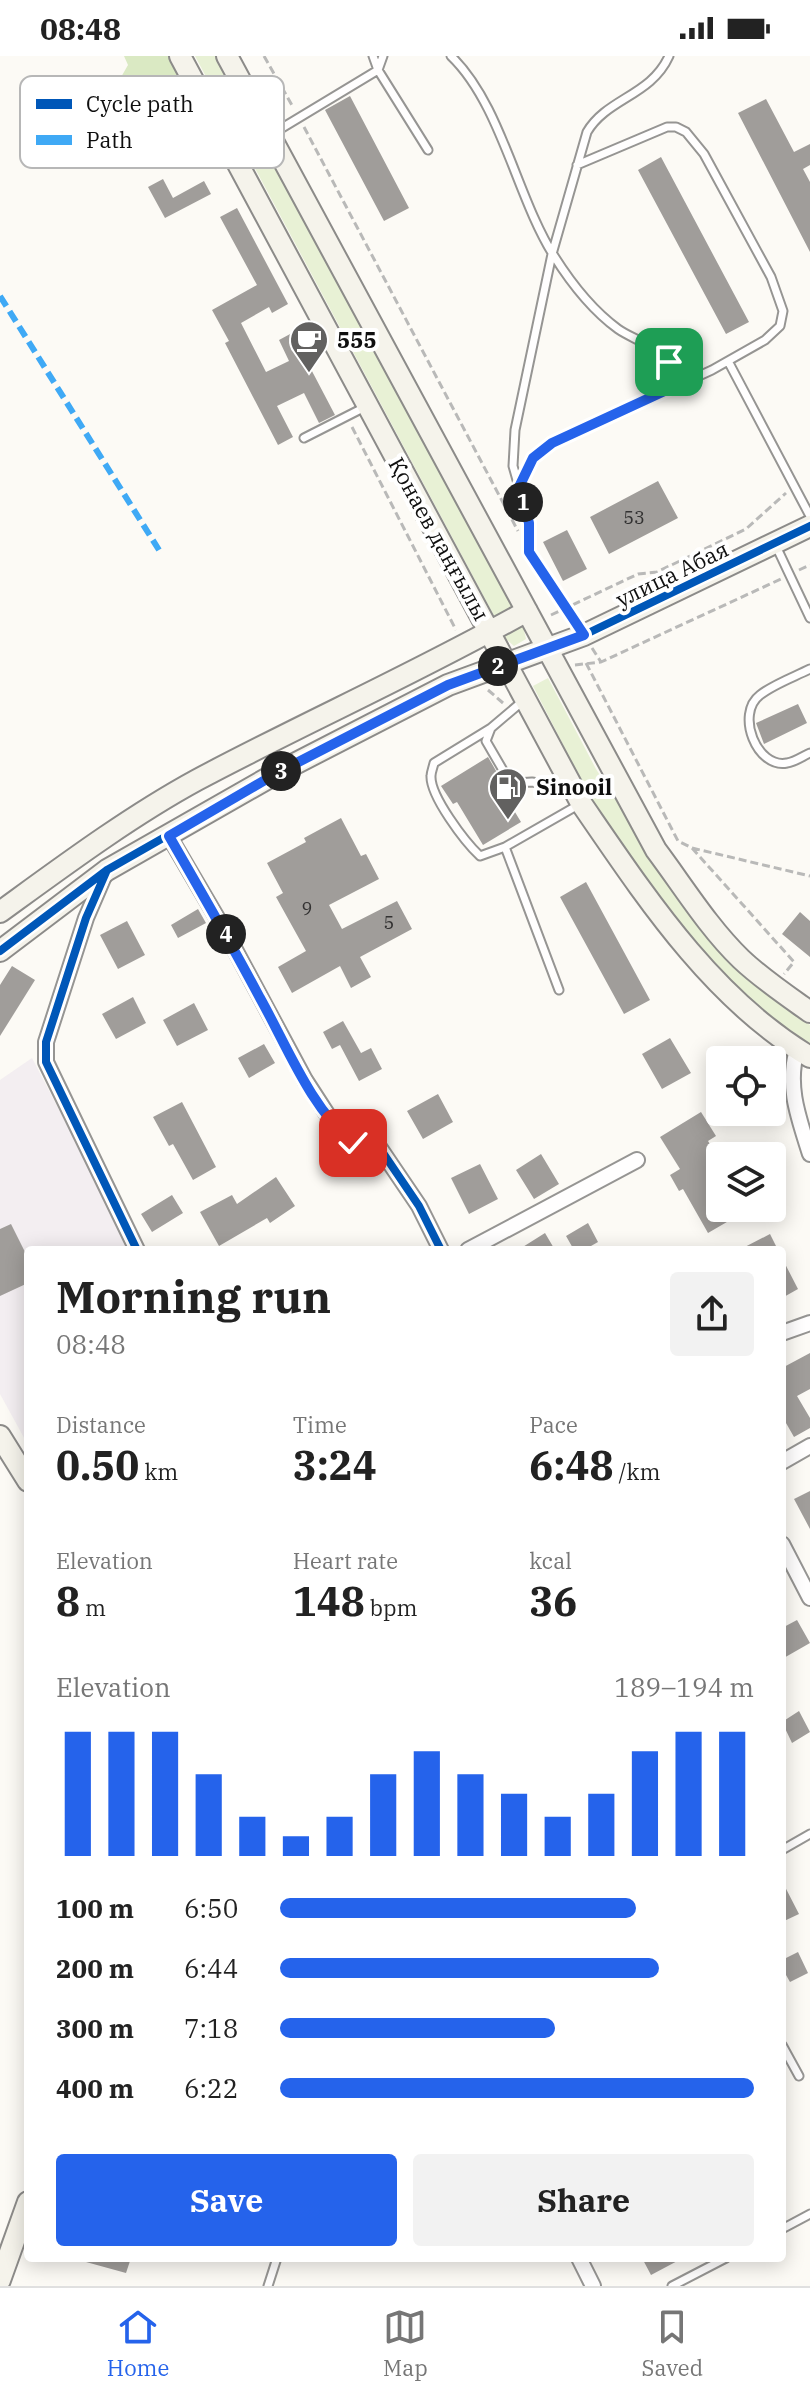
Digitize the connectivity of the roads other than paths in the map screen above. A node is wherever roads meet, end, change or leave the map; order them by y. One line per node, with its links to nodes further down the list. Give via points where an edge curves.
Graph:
1 (180, 56): 8 (main road, Қонаев даңғылы)
2 (227, 56): 9 (main road, Қонаев даңғылы)
3 (373, 56): 7 (lane)
4 (383, 56): 7 (lane)
5 (451, 56): 15 (lane, via 480,94)
6 (669, 56): 13 (lane, via 663,70 641,89 596,117)
7 (378, 70): 10 (lane); 11 (lane)
8 (191, 76)
9 (238, 76)
10 (284, 127)
11 (428, 150)
12 (284, 160): 26 (main road, Қонаев даңғылы)
13 (577, 165): 15 (lane); 16 (lane, via 667,127 676,127 696,142 771,277 783,311 780,326 765,340)
14 (240, 168): 18 (main road, Қонаев даңғылы)
15 (552, 254): 17 (lane, via 585,299 669,362); 20 (lane, via 515,430 513,466)
16 (728, 361): 17 (lane); 21 (lane)
17 (684, 382): 20 (lane, via 552,443 533,458)
18 (367, 406): 19 (lane); 28 (main road, Қонаев даңғылы)
19 (304, 438)
20 (519, 487): 24 (lane, via 529,523)
21 (810, 516)
22 (810, 526): 23 (main road, улица Абая)
23 (775, 544): 25 (lane); 29 (main road, улица Абая, via 584,635)
24 (529, 552)
25 (807, 606): 27 (lane)
26 (537, 614): 28 (main road); 29 (main road, Қонаев даңғылы)
27 (810, 618)
28 (490, 632): 30 (main road, Қонаев даңғылы); 39 (main road, via 194,781)
29 (547, 647): 30 (main road, улица Абая); 42 (main road, Қонаев даңғылы, via 656,850 740,958)
30 (506, 663): 32 (main road, Қонаев даңғылы); 36 (main road, улица Абая, via 448,685 277,773)
31 (810, 669): 34 (lane, via 758,696 748,727 771,761 786,764)
32 (525, 698): 33 (lane); 35 (main road, Қонаев даңғылы)
33 (491, 728): 35 (lane, via 486,741 515,783); 37 (lane, via 434,763 430,779 464,842 480,856)
34 (810, 753)
35 (577, 796): 37 (lane); 43 (main road, Қонаев даңғылы, via 690,952 725,989)
36 (169, 836): 38 (main road, улица Абая); 47 (street, via 336,1128 353,1143 379,1147)
37 (505, 847): 41 (lane)
38 (107, 870): 40 (main road, улица Абая); 46 (street, via 46,1042 46,1062)
39 (0, 912)
40 (0, 951)
41 (559, 990)
42 (810, 1012)
43 (804, 1054): 44 (street, via 792,1068 794,1100)
44 (810, 1154)
45 (637, 1160): 48 (street)
46 (135, 1246)
47 (439, 1246)
48 (476, 1246)
49 (810, 1323): 50 (street)
50 (786, 1332)
51 (0, 1436): 54 (main road)
52 (810, 1446): 53 (street)
53 (786, 1460)
54 (24, 1475)
55 (786, 1552): 56 (street)
56 (810, 1598)
57 (810, 1834): 58 (lane)
58 (786, 1848)
59 (786, 2052): 60 (lane)
60 (799, 2076)
61 (24, 2213): 67 (main road)
62 (810, 2214): 63 (lane)
63 (786, 2227)
64 (276, 2262): 68 (lane)
65 (581, 2262): 69 (street)
66 (718, 2262): 70 (lane)
67 (0, 2280)
68 (268, 2286)
69 (593, 2286)
70 (672, 2286)

